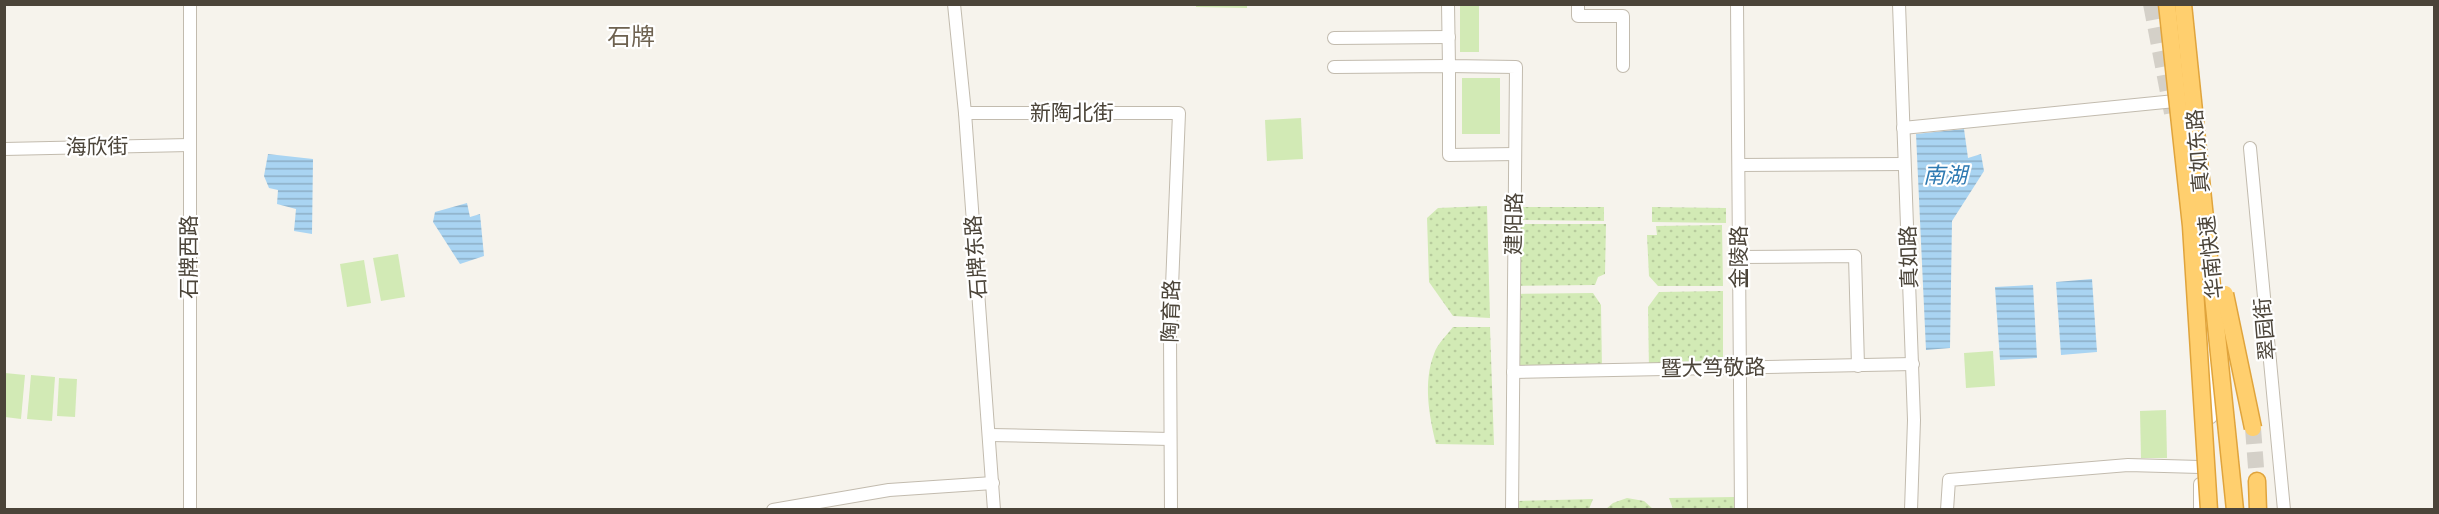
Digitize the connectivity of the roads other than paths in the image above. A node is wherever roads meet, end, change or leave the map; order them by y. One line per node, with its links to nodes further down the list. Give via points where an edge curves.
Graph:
1 (190, 4): 18 (street, 石牌西路)
2 (954, 4): 15 (street, 石牌东路)
3 (1448, 4): 9 (street)
4 (1578, 4): 12 (street, via 1578,16 1623,16)
5 (1737, 4): 23 (street, 金陵路)
6 (1899, 4): 17 (street, 真如路)
7 (2167, 4): 29 (highway, 华南快速, bridge, via 2191,226)
8 (2184, 4): 14 (highway, 华南快速, bridge)
9 (1449, 37): 10 (street); 11 (street)
10 (1334, 38)
11 (1449, 66): 13 (street); 21 (street, 建阳路, via 1516,67); 21 (street, via 1449,155)
12 (1623, 66)
13 (1334, 67)
14 (2193, 94): 17 (street); 30 (highway, bridge, via 2208,154 2231,330); 33 (street, 真如东路, via 2200,164 2213,453); 46 (highway, 华南快速, bridge)
15 (964, 113): 16 (street, 新陶北街); 31 (street, 石牌东路)
16 (1179, 113): 32 (street, 陶育路)
17 (1903, 128): 22 (street, 真如路)
18 (189, 145): 20 (street, 海欣街); 36 (street, 石牌西路)
19 (2250, 148): 48 (street, 翠园街)
20 (4, 149)
21 (1515, 154): 28 (street, 建阳路)
22 (1904, 164): 23 (street); 25 (street, 真如路)
23 (1738, 165): 24 (street, 金陵路)
24 (1739, 256): 26 (street, via 1855,256); 27 (street, 金陵路)
25 (1913, 364): 26 (street, 暨大笃敬路); 42 (street, 真如路)
26 (1858, 366): 27 (street, 暨大笃敬路)
27 (1740, 368): 28 (street, 暨大笃敬路); 41 (street, 金陵路)
28 (1513, 372): 40 (street, 建阳路)
29 (2201, 403): 44 (highway, bridge); 45 (highway, 华南快速, bridge)
30 (2253, 428)
31 (990, 435): 32 (street); 35 (street, 石牌东路)
32 (1170, 439): 39 (street, 陶育路)
33 (2200, 467): 43 (street, via 2128,465 1949,480); 44 (street, 真如东路)
34 (2257, 481): 47 (highway)
35 (993, 483): 37 (street, via 889,490); 38 (street, 石牌东路)
36 (190, 510)
37 (773, 510)
38 (994, 510)
39 (1171, 510)
40 (1512, 510)
41 (1741, 510)
42 (1911, 510)
43 (1947, 510)
44 (2201, 510)
45 (2209, 510)
46 (2235, 510)
47 (2258, 510)
48 (2284, 510)

